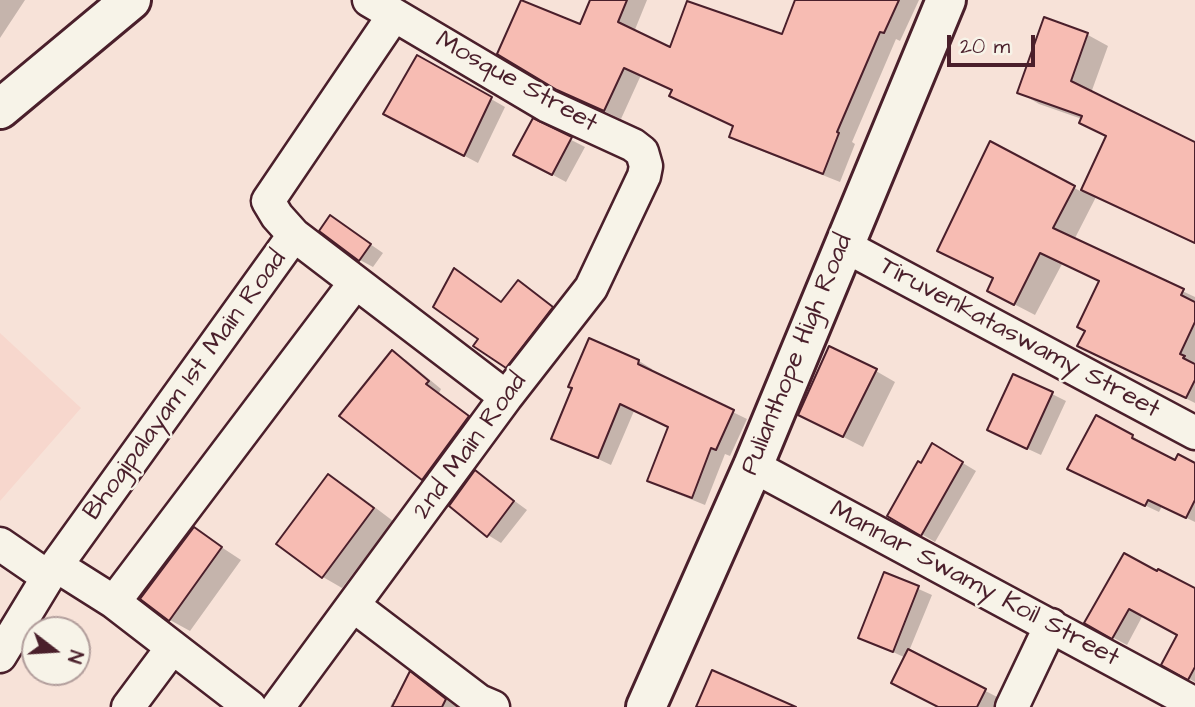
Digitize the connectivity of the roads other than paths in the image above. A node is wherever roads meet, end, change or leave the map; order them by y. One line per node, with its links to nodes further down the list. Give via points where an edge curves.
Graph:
1 (131, 0): 4 (main road)
2 (946, 0): 7 (main road, Pulianthope High Road)
3 (381, 7): 5 (street, Mosque Street, via 548,106 633,145 642,152); 6 (street, via 268,201)
4 (0, 109)
5 (643, 176): 9 (street, 2nd Main Road, via 591,288)
6 (294, 235): 8 (street, Bhogipalayam 1st Main Road); 13 (street, Bhogipalayam 1st Main Road)
7 (843, 245): 10 (street, Tiruvenkataswamy Street); 11 (main road, Pulianthope High Road)
8 (355, 283): 9 (street, Bhogipalayam 1st Main Road); 14 (street)
9 (506, 397): 15 (street, 2nd Main Road)
10 (1195, 433)
11 (753, 466): 16 (street, Mannar Swamy Koil Street); 24 (main road, Pulianthope High Road)
12 (0, 544): 13 (street)
13 (53, 571): 14 (street); 18 (street, Bhogipalayam 1st Main Road)
14 (114, 602): 17 (street)
15 (354, 606): 22 (street, 2nd Main Road); 23 (street)
16 (1051, 625): 19 (street, Mannar Swamy Koil Street); 25 (street)
17 (172, 648): 20 (street); 21 (street)
18 (0, 656)
19 (1195, 704)
20 (128, 707)
21 (250, 707)
22 (278, 707)
23 (493, 707)
24 (646, 707)
25 (1012, 707)

